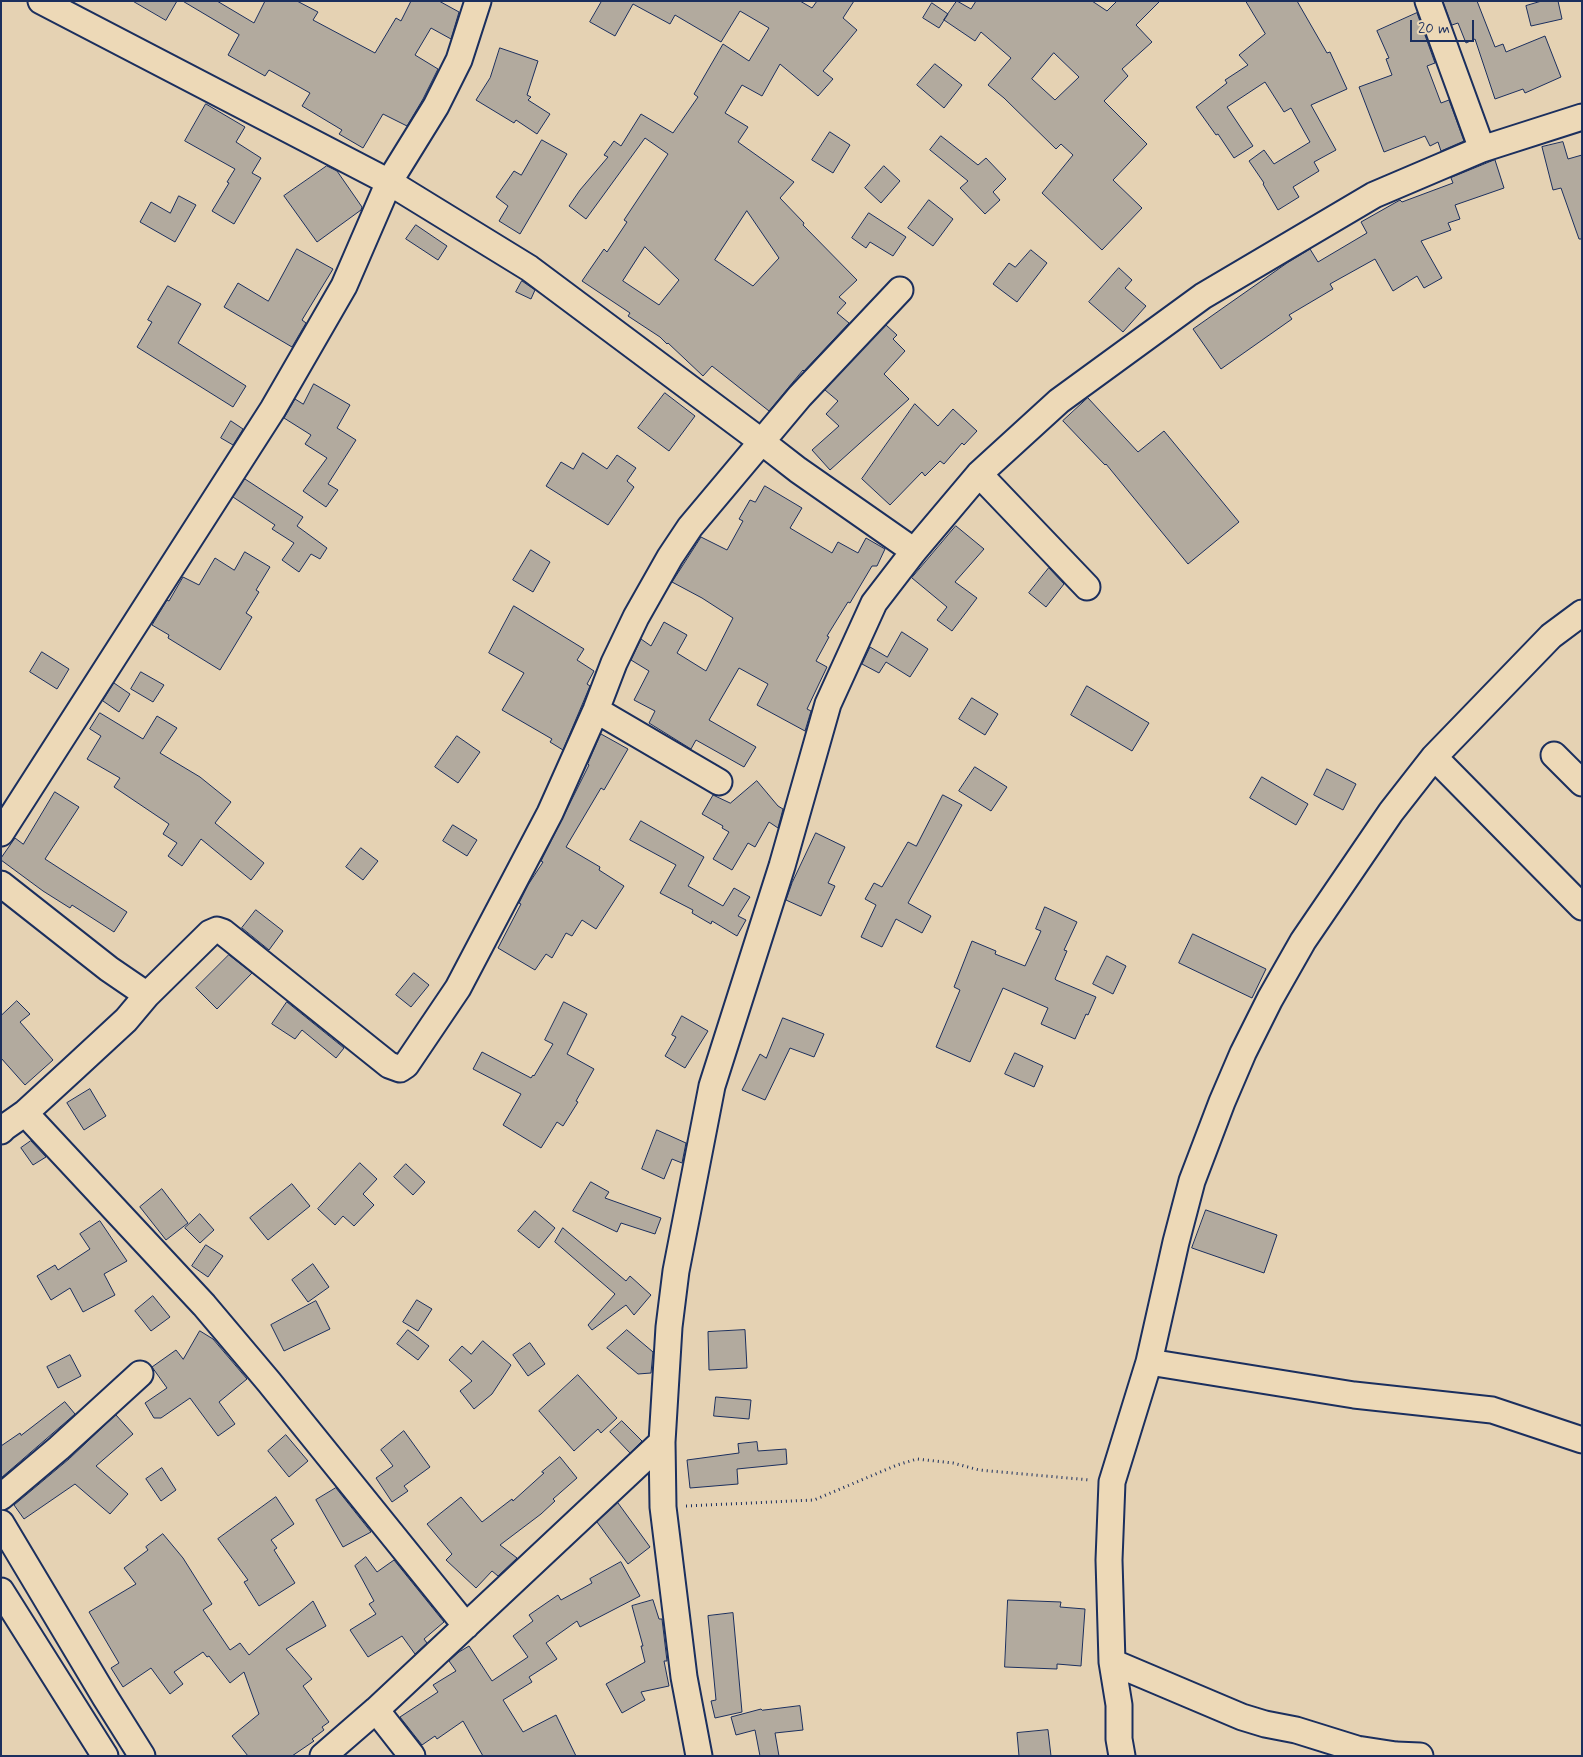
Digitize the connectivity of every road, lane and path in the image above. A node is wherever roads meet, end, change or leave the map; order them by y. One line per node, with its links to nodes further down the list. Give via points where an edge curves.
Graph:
1 (41, 1): 6 (street)
2 (478, 1): 6 (street, via 460,60)
3 (1428, 1): 5 (street)
4 (1582, 118): 5 (street)
5 (1482, 149): 9 (street, via 1374,195 1203,296 1059,400)
6 (389, 182): 8 (street, via 529,268); 18 (street, via 344,286 273,409)
7 (900, 290): 8 (street)
8 (762, 442): 10 (street); 13 (street, via 670,557 636,617)
9 (979, 474): 10 (street); 11 (street)
10 (914, 551): 26 (street, via 874,603 828,704 782,866 712,1086 676,1271)
11 (1087, 587)
12 (1582, 613): 15 (street, via 1551,636)
13 (596, 710): 16 (street); 21 (street, via 550,814 458,988 400,1069 389,1064 219,930 210,933)
14 (1554, 755): 17 (street)
15 (1434, 757): 20 (street); 23 (street, via 1391,812 1303,941 1243,1054 1192,1181)
16 (719, 782)
17 (1582, 783)
18 (1, 834)
19 (1, 884): 21 (street)
20 (1582, 907)
21 (147, 995): 22 (street, via 126,1020)
22 (8, 1124): 32 (street, via 204,1305)
23 (1149, 1362): 25 (street, via 1354,1395 1492,1410); 27 (street)
24 (140, 1374): 28 (street)
25 (1582, 1440)
26 (662, 1442): 29 (street); 32 (street)
27 (1112, 1482): 29 (path, via 978,1470 917,1459 814,1500); 33 (street, via 1109,1560)
28 (1, 1497)
29 (662, 1507): 39 (street, via 684,1677)
30 (1, 1523): 36 (street)
31 (1, 1591): 35 (street)
32 (466, 1626): 34 (street)
33 (1112, 1662): 40 (street); 41 (street, via 1264,1724 1296,1730 1357,1749)
34 (376, 1710): 37 (street); 38 (street)
35 (104, 1756)
36 (142, 1756)
37 (323, 1756)
38 (412, 1756)
39 (699, 1756)
40 (1122, 1756)
41 (1420, 1756)

